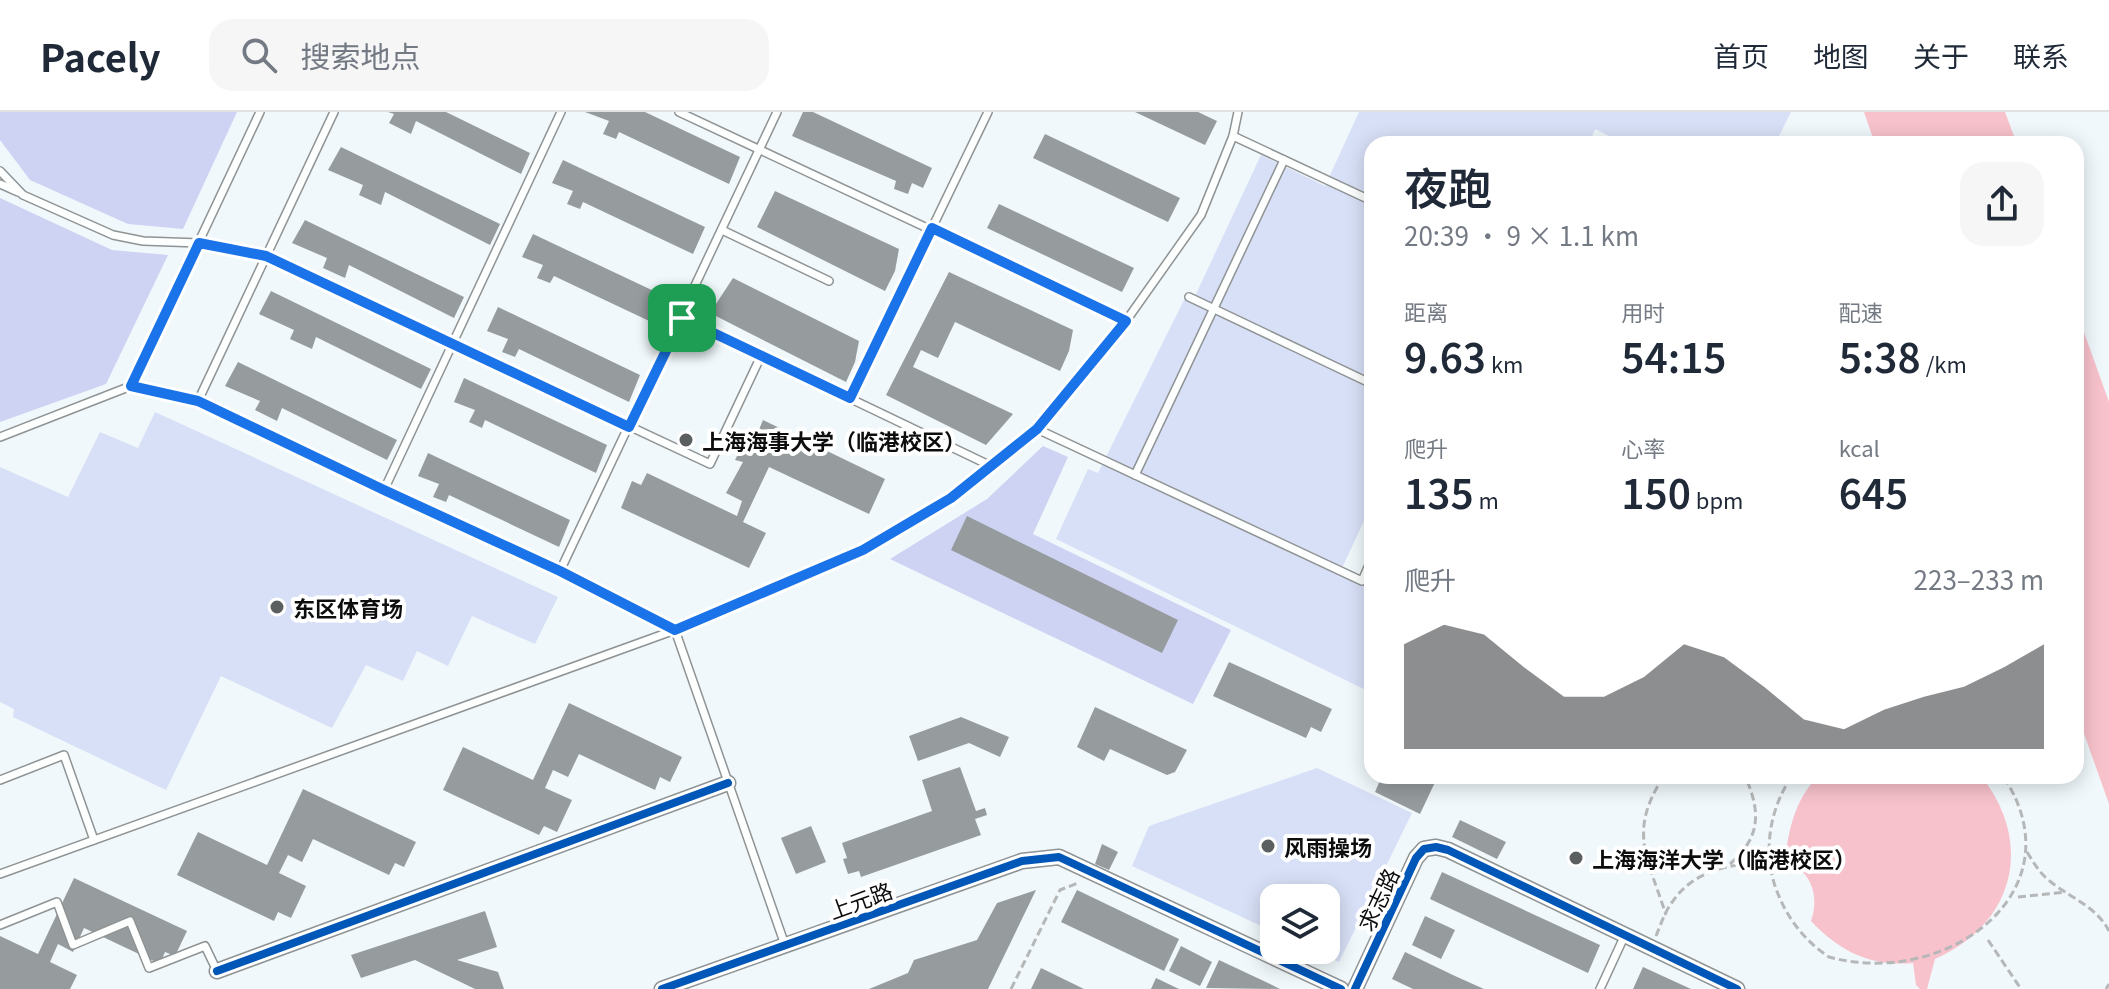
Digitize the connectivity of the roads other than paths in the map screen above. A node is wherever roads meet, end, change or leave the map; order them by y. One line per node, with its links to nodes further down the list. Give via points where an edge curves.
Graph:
1 (260, 112): 17 (lane)
2 (334, 112): 18 (lane)
3 (561, 112): 24 (lane)
4 (679, 112): 9 (lane)
5 (777, 112): 9 (lane)
6 (988, 112): 15 (lane)
7 (1238, 112): 8 (lane)
8 (1233, 136): 10 (lane); 23 (lane, via 1201,215)
9 (759, 150): 15 (lane); 16 (lane)
10 (1284, 160): 14 (lane); 21 (lane)
11 (0, 171): 13 (lane)
12 (0, 184): 13 (lane)
13 (23, 195): 17 (lane, via 113,235)
14 (1364, 197)
15 (932, 228): 23 (lane); 28 (lane)
16 (722, 230): 19 (lane); 22 (lane)
17 (199, 243): 18 (lane); 27 (lane)
18 (266, 256): 24 (lane); 29 (lane)
19 (829, 281)
20 (1189, 297): 21 (lane)
21 (1214, 310): 26 (lane); 34 (lane)
22 (682, 318): 25 (lane); 30 (lane)
23 (1126, 321): 31 (lane)
24 (453, 344): 30 (lane); 35 (lane)
25 (761, 356): 28 (lane); 30 (lane, via 710,464)
26 (1364, 380)
27 (131, 386): 29 (lane); 32 (lane)
28 (850, 398): 33 (lane)
29 (198, 401): 35 (lane)
30 (629, 427): 36 (lane)
31 (1037, 429): 33 (lane); 34 (lane)
32 (0, 437)
33 (991, 466): 38 (lane, via 951,498 863,550)
34 (1135, 475): 37 (lane, via 1362,581)
35 (384, 490): 36 (lane)
36 (560, 571): 38 (lane)
37 (1364, 576)
38 (675, 630): 40 (lane); 41 (lane)
39 (0, 780): 41 (lane, via 64,755)
40 (728, 783): 45 (lane); 46 (street)
41 (94, 840): 42 (lane)
42 (0, 874)
43 (0, 925): 46 (lane, via 57,902 73,945 130,921 149,968 205,946)
44 (1624, 937): 49 (street, 求志路, via 1448,850 1424,849); 50 (lane); 51 (street)
45 (785, 945): 47 (street, 上元路); 48 (street, 上元路, via 1022,861 1059,857)
46 (217, 971)
47 (662, 989)
48 (1341, 989)
49 (1355, 989)
50 (1600, 989)
51 (1737, 989)

